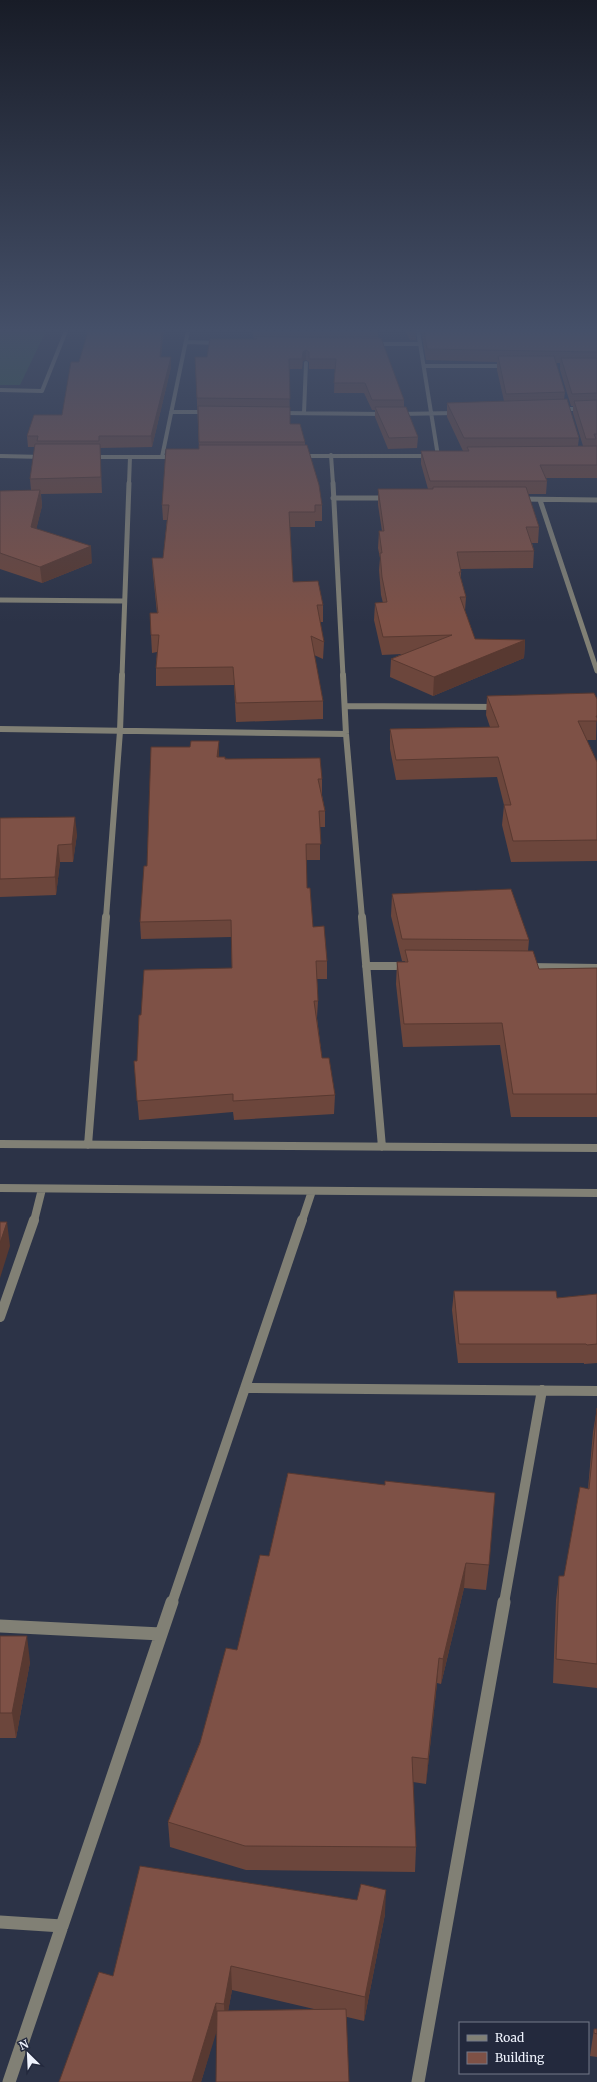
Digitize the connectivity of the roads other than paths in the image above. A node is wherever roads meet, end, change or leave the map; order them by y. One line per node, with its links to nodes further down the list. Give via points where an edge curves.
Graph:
1 (168, 428): 11 (street)
2 (434, 428): 6 (street)
3 (331, 455): 5 (street); 6 (street); 13 (street)
4 (0, 456): 8 (street)
5 (293, 456)
6 (438, 456): 7 (street)
7 (446, 456)
8 (54, 457)
9 (84, 457): 10 (street)
10 (130, 457): 11 (street); 19 (street)
11 (162, 457): 12 (street)
12 (185, 457)
13 (333, 498): 14 (street); 21 (street)
14 (397, 498)
15 (516, 499): 16 (street)
16 (540, 500): 17 (street); 20 (street)
17 (597, 500)
18 (0, 600): 19 (street)
19 (124, 601): 24 (street)
20 (597, 671)
21 (345, 706): 22 (street); 25 (street)
22 (502, 707)
23 (0, 729): 24 (street)
24 (120, 731): 25 (street); 31 (street)
25 (346, 734): 26 (street)
26 (366, 966): 27 (street); 32 (street)
27 (414, 966)
28 (517, 967): 29 (street)
29 (597, 968)
30 (0, 1144): 31 (street)
31 (88, 1145): 32 (street)
32 (382, 1147): 33 (street)
33 (597, 1148)
34 (0, 1188): 35 (street)
35 (42, 1189): 36 (street); 38 (street, via 33,1223)
36 (312, 1191): 37 (street); 39 (street)
37 (597, 1193)
38 (0, 1317)
39 (245, 1388): 40 (street); 43 (street)
40 (542, 1390): 41 (street); 47 (street)
41 (597, 1391)
42 (0, 1626): 43 (street)
43 (161, 1634): 45 (street)
44 (0, 1922): 45 (street)
45 (62, 1926): 46 (street)
46 (9, 2082)
47 (418, 2082)

